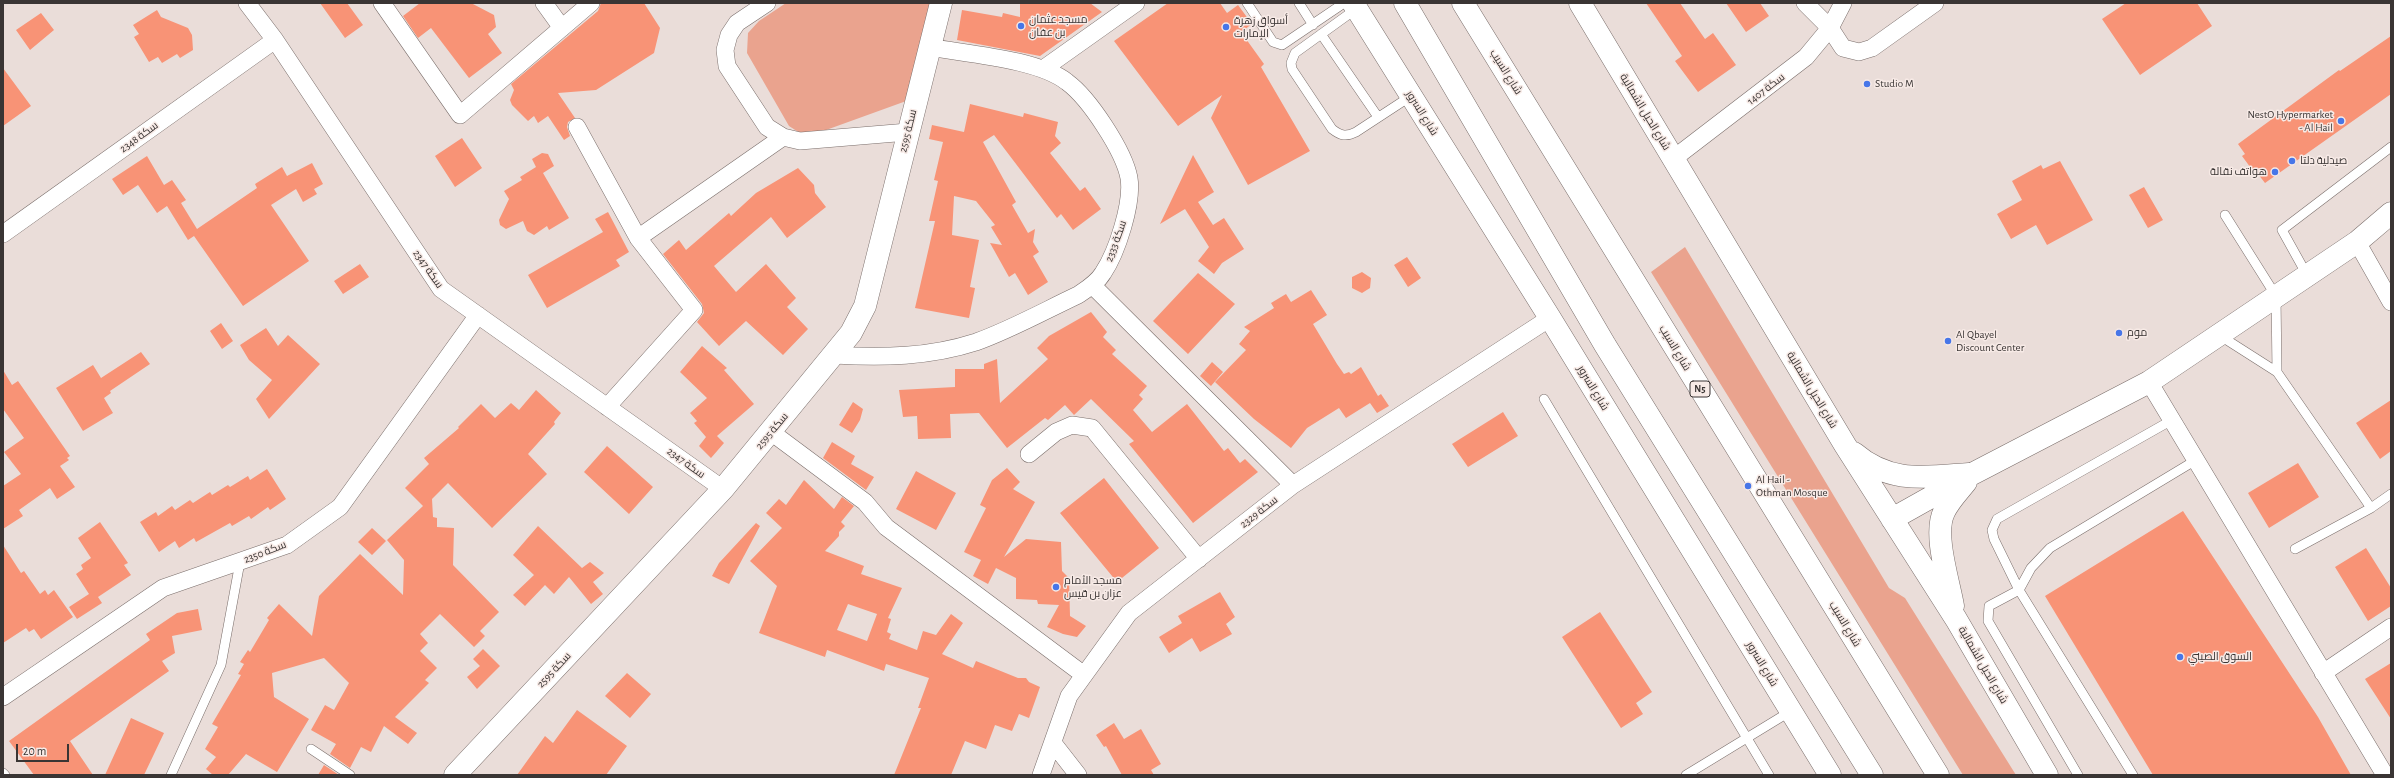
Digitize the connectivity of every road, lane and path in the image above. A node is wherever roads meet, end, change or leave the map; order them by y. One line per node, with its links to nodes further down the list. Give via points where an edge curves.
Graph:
1 (247, 3): 21 (street, سكة 2347)
2 (382, 3): 18 (street, via 460,115)
3 (544, 3): 18 (street)
4 (591, 3): 18 (street)
5 (767, 3): 28 (street, via 737,23 729,36 725,50 727,66 756,113 767,127)
6 (941, 3): 22 (main road, سكة 2595)
7 (1136, 3): 23 (street)
8 (1247, 3): 17 (lane, via 1277,45 1287,43)
9 (1299, 3): 17 (lane)
10 (1405, 3): 82 (main road, via 1605,345)
11 (1463, 3): 83 (main road, شارع السيب / N5)
12 (1580, 3): 30 (main road, شارع الحيل الشمالية)
13 (1805, 3): 19 (street)
14 (1843, 3): 19 (street, سكة 1407)
15 (1935, 3): 19 (street, via 1872,48 1859,52 1843,48)
16 (1351, 5): 17 (lane); 20 (lane); 24 (main road, شارع السرور)
17 (1313, 25)
18 (562, 28)
19 (1830, 28): 30 (street, سكة 1407, via 1806,57)
20 (1321, 34): 25 (lane); 25 (lane, via 1296,53 1291,63 1332,129 1339,135 1348,136)
21 (275, 40): 33 (street, سكة 2348); 40 (street, سكة 2347, via 441,289)
22 (929, 47): 23 (street, سكة 2333); 27 (main road, سكة 2595)
23 (1043, 69): 37 (street, سكة 2333, via 1067,81 1086,100 1122,156 1129,178 1129,201 1123,224 1103,274)
24 (1411, 96): 25 (lane); 41 (main road, شارع السرور)
25 (1378, 118)
26 (577, 127): 34 (street)
27 (908, 132): 28 (street, via 800,141); 43 (main road, سكة 2595, via 865,306 851,333)
28 (782, 137): 34 (street)
29 (2391, 147): 36 (lane, via 2282,230)
30 (1672, 159): 50 (main road, شارع الحيل الشمالية)
31 (2391, 213): 35 (main road)
32 (2225, 215): 38 (lane)
33 (3, 234)
34 (638, 238): 47 (street, via 694,310)
35 (2357, 242): 36 (main road); 39 (street)
36 (2307, 275): 38 (main road)
37 (1092, 285): 43 (street, سكة 2333, via 1078,295 976,342 906,356); 54 (street)
38 (2276, 296): 42 (main road); 44 (lane)
39 (2391, 302)
40 (478, 315): 47 (street, سكة 2347); 61 (street, سكة 2350, via 340,507 287,545)
41 (1550, 318): 54 (street, سكة 2329); 68 (main road, شارع السرور)
42 (2219, 335): 44 (lane); 45 (main road)
43 (834, 355): 49 (main road, سكة 2595)
44 (2277, 372): 57 (lane)
45 (2149, 382): 48 (street); 53 (main road)
46 (1544, 399): 69 (lane)
47 (607, 407): 55 (street, سكة 2347)
48 (2172, 420): 52 (street); 62 (lane, via 1997,519 1992,530 1994,538)
49 (771, 432): 55 (main road, سكة 2595); 66 (street, via 865,502 886,527)
50 (1845, 445): 53 (main road, via 1868,465 1884,472 1913,477); 58 (main road, شارع الحيل الشمالية)
51 (1029, 454): 60 (street, via 1056,432 1072,425 1092,428)
52 (2196, 460): 62 (lane, via 2050,548 2031,568); 65 (street)
53 (1974, 473): 58 (main road); 63 (main road, via 1943,513 1940,532)
54 (1293, 485): 60 (street, سكة 2329)
55 (723, 489): 76 (main road, سكة 2595)
56 (2391, 494): 57 (lane)
57 (2371, 508): 59 (lane)
58 (1892, 519): 63 (main road, شارع الحيل الشمالية)
59 (2294, 549)
60 (1199, 559): 66 (street, سكة 2329, via 1129,613)
61 (240, 562): 67 (street, سكة 2350, via 163,588); 74 (lane, via 221,665)
62 (2019, 590): 85 (lane, via 1989,606 1988,620); 86 (lane)
63 (1956, 619): 84 (main road, شارع الحيل الشمالية)
64 (2391, 627): 65 (street)
65 (2323, 673): 87 (street)
66 (1084, 675): 70 (street, سكة 2329, via 1069,696)
67 (3, 697)
68 (1790, 711): 69 (lane); 81 (main road, شارع السرور)
69 (1748, 739): 79 (lane); 80 (lane)
70 (1053, 743): 77 (street, سكة 2329); 78 (street)
71 (311, 749): 75 (lane)
72 (3, 773): 73 (lane)
73 (5, 775)
74 (171, 775)
75 (350, 775)
76 (455, 775)
77 (1041, 775)
78 (1078, 775)
79 (1686, 775)
80 (1769, 775)
81 (1830, 775)
82 (1872, 775)
83 (1938, 775)
84 (2047, 775)
85 (2078, 775)
86 (2133, 775)
87 (2385, 775)

